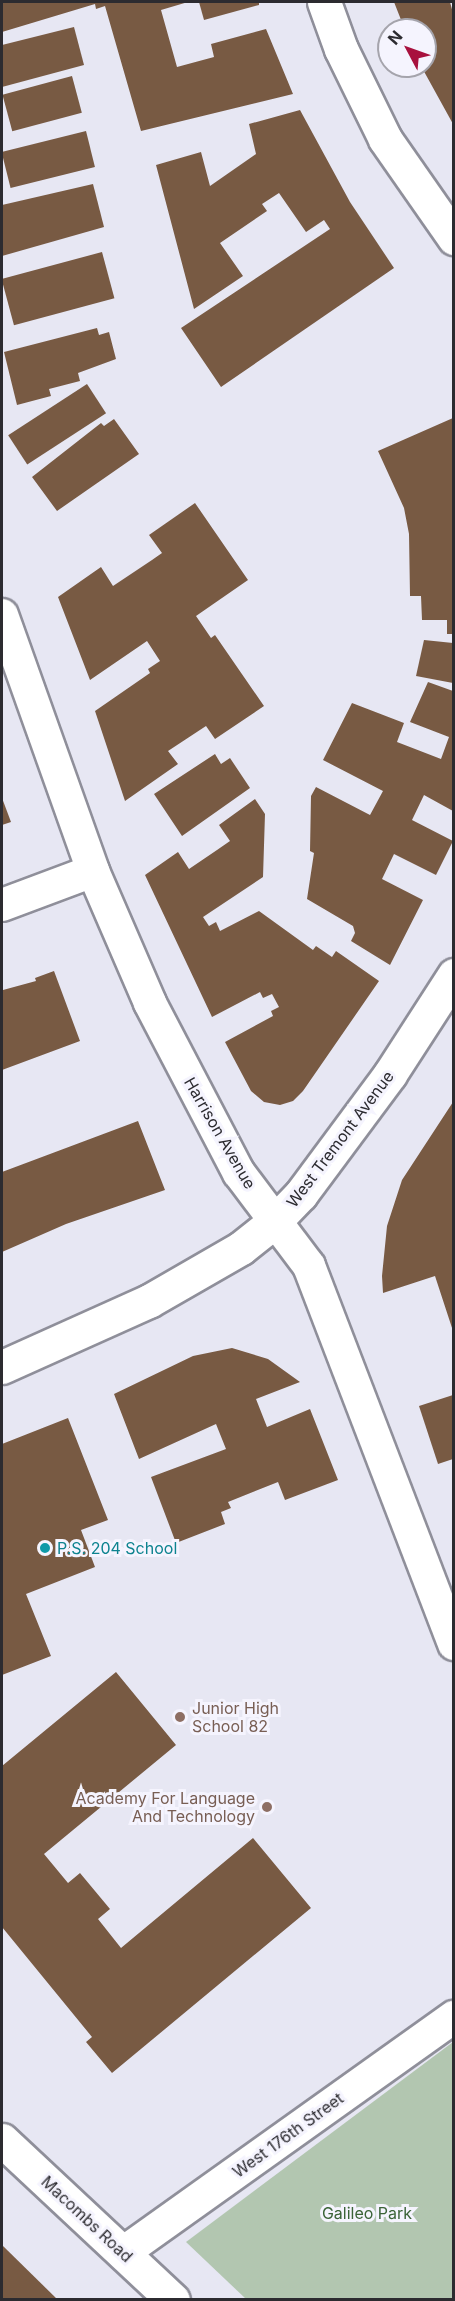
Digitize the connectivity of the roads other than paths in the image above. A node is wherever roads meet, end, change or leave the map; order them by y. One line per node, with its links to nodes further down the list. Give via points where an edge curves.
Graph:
1 (324, 2): 2 (main road, via 341,49 385,139)
2 (453, 238)
3 (2, 615): 4 (street, Harrison Avenue)
4 (93, 871): 5 (street); 7 (street, Harrison Avenue, via 150,1003 204,1107 239,1173)
5 (2, 905)
6 (453, 975): 7 (main road, West Tremont Avenue, via 390,1074 307,1186)
7 (275, 1221): 8 (main road, West Tremont Avenue, via 241,1248 149,1301); 9 (street, Harrison Avenue, via 309,1266)
8 (2, 1367)
9 (453, 1644)
10 (453, 2017): 12 (street, West 176th Street)
11 (2, 2140): 12 (main road, Macombs Road)
12 (123, 2253): 13 (main road, Macombs Road)
13 (173, 2300)

